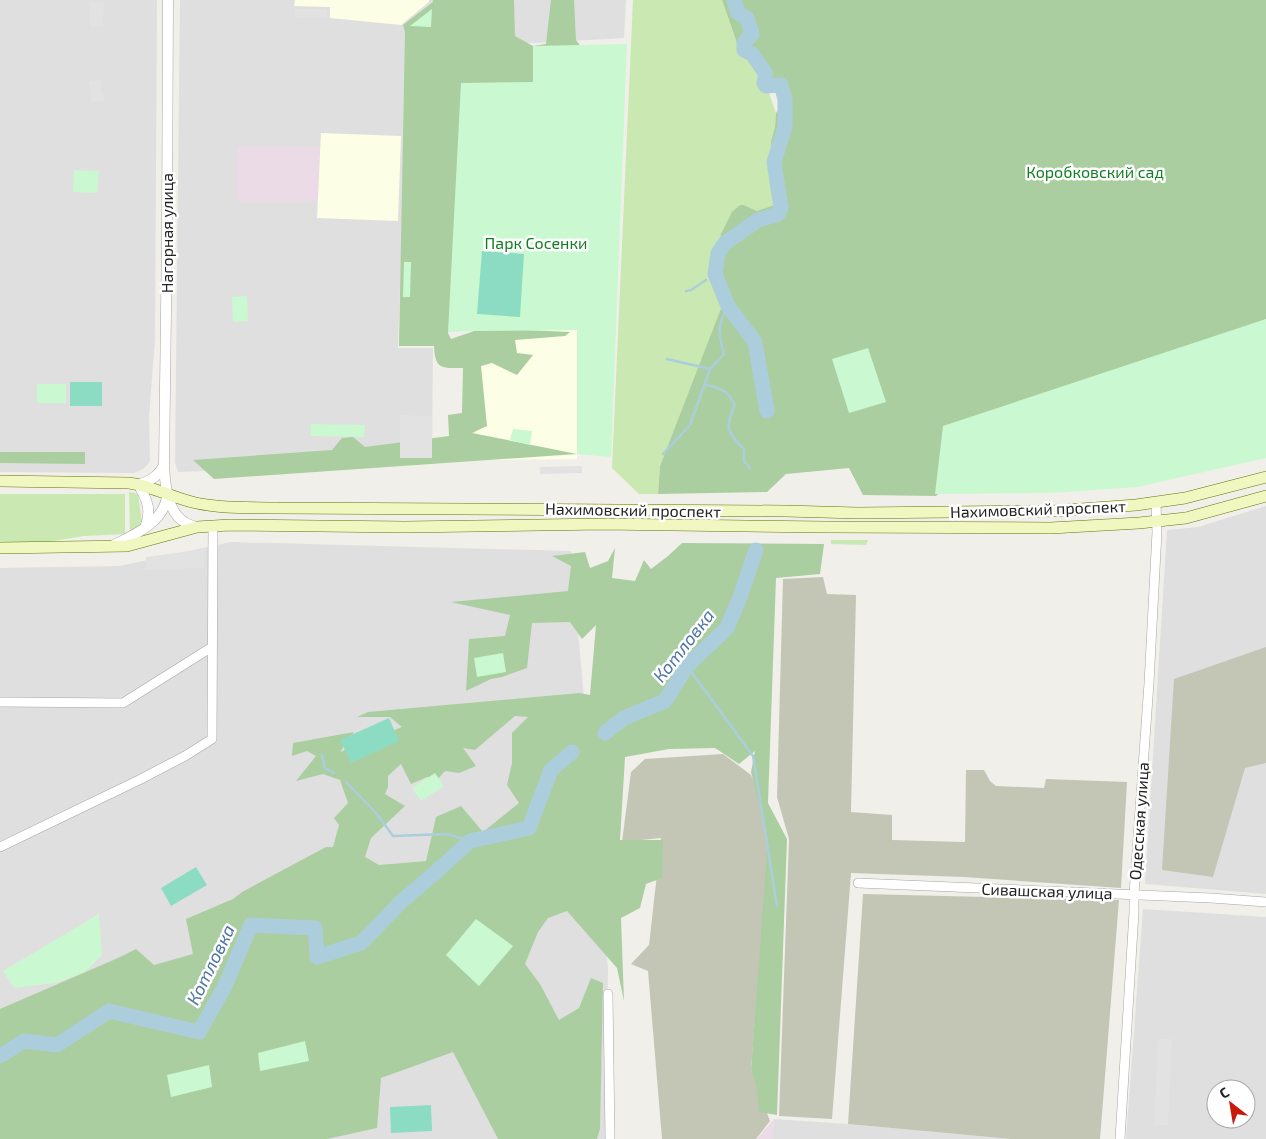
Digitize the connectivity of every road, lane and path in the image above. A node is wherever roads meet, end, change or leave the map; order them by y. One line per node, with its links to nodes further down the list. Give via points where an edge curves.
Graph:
1 (168, 0): 2 (street, Нагорная улица)
2 (164, 465): 5 (street, via 156,476); 6 (street, Нагорная улица); 9 (street, via 172,491)
3 (1266, 477): 8 (main road, Нахимовский проспект)
4 (0, 481): 5 (main road, Нахимовский проспект)
5 (139, 484): 6 (main road, Нахимовский проспект); 13 (street, via 148,506)
6 (168, 495): 9 (main road, Нахимовский проспект); 12 (street, Нагорная улица, via 179,517); 13 (street, via 161,513)
7 (1266, 496): 10 (main road, Нахимовский проспект, via 1186,518)
8 (1156, 503): 9 (main road, Нахимовский проспект, via 1053,511 858,513 278,508); 10 (street, Одесская улица)
9 (203, 504)
10 (1158, 521): 11 (main road, Нахимовский проспект, via 1051,528 603,524); 20 (street, Одесская улица)
11 (213, 526): 12 (main road, Нахимовский проспект); 16 (street)
12 (197, 527): 14 (main road, Нахимовский проспект)
13 (145, 528): 14 (street, Нахимовский проспект)
14 (112, 547): 15 (main road, Нахимовский проспект)
15 (0, 548)
16 (212, 646): 17 (street, via 124,703); 18 (street, via 212,739 139,780)
17 (0, 702)
18 (0, 847)
19 (858, 883): 20 (street, Сивашская улица)
20 (1134, 894): 21 (street, Сивашская улица); 24 (street, Одесская улица)
21 (1266, 902)
22 (608, 994): 23 (street)
23 (610, 1139)
24 (1120, 1139)

